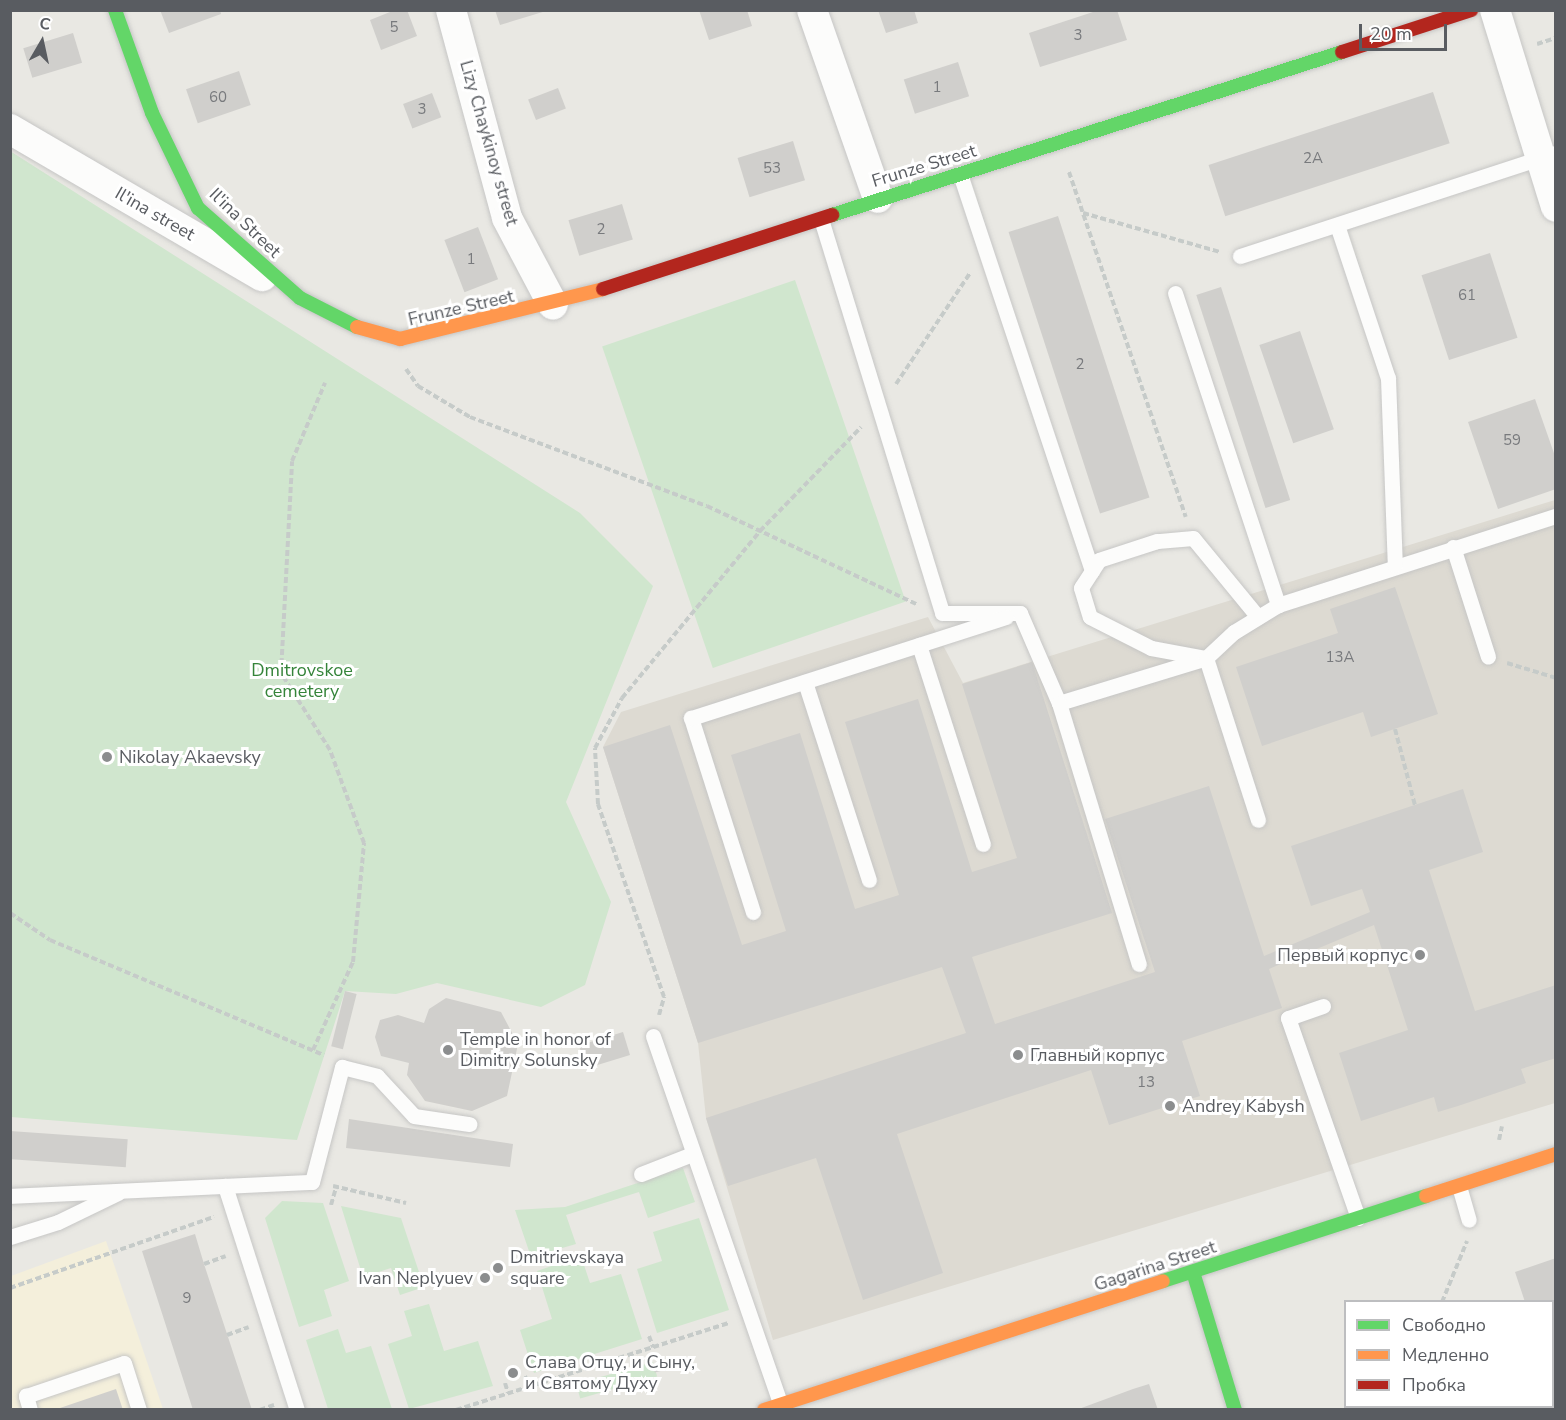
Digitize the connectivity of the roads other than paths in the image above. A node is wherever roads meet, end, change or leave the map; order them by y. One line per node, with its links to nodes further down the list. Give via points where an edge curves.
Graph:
1 (115, 10): 15 (street, Il'ina Street, via 152,113 198,208)
2 (451, 10): 16 (street, Lizy Chaykinoy street, via 507,218)
3 (812, 10): 9 (street)
4 (1471, 10): 8 (street, Frunze Street)
5 (1495, 10): 7 (street)
6 (10, 129): 15 (street, Il'ina street)
7 (1548, 155): 10 (street); 12 (lane)
8 (960, 174): 9 (street, Frunze Street); 21 (lane)
9 (878, 198): 11 (street, Frunze Street)
10 (1556, 207)
11 (821, 219): 16 (street, Frunze Street); 23 (lane, via 942,613)
12 (1337, 225): 13 (lane); 20 (lane, via 1388,378)
13 (1240, 256)
14 (1175, 293): 22 (lane)
15 (300, 298): 17 (street, Il'ina Street)
16 (553, 304): 17 (street, Frunze Street, via 400,339)
17 (385, 339)
18 (1556, 516): 19 (lane)
19 (1453, 547): 20 (lane); 26 (lane)
20 (1395, 565): 22 (lane)
21 (1092, 571): 24 (lane, via 1099,560 1147,544 1193,538); 27 (lane, via 1081,588 1090,617 1151,648)
22 (1278, 605): 24 (lane)
23 (1020, 613): 25 (lane); 29 (lane)
24 (1258, 617): 27 (lane)
25 (919, 645): 28 (lane); 31 (lane)
26 (1488, 657)
27 (1206, 658): 29 (lane); 30 (lane)
28 (805, 682): 32 (lane); 33 (lane, via 691,718)
29 (1059, 703): 34 (lane)
30 (1258, 820)
31 (983, 844)
32 (869, 880)
33 (753, 912)
34 (1139, 964)
35 (1323, 1006): 45 (lane, via 1288,1018)
36 (653, 1036): 38 (lane)
37 (469, 1124): 41 (lane, via 414,1116 377,1076 342,1067 312,1182)
38 (692, 1154): 40 (lane); 49 (lane)
39 (1556, 1154): 42 (street, Gagarina Street)
40 (641, 1174)
41 (225, 1186): 43 (lane); 52 (lane)
42 (1459, 1186): 45 (street, Gagarina Street); 46 (lane)
43 (126, 1190): 44 (lane); 47 (lane, via 58,1222)
44 (10, 1196)
45 (1358, 1218): 48 (street, Gagarina Street)
46 (1469, 1220)
47 (10, 1237)
48 (1193, 1272): 49 (street, Gagarina Street); 54 (street)
49 (781, 1407): 53 (street, Gagarina Street)
50 (30, 1410): 51 (lane, via 26,1396 124,1363)
51 (139, 1410)
52 (297, 1410)
53 (765, 1410)
54 (1235, 1410)

